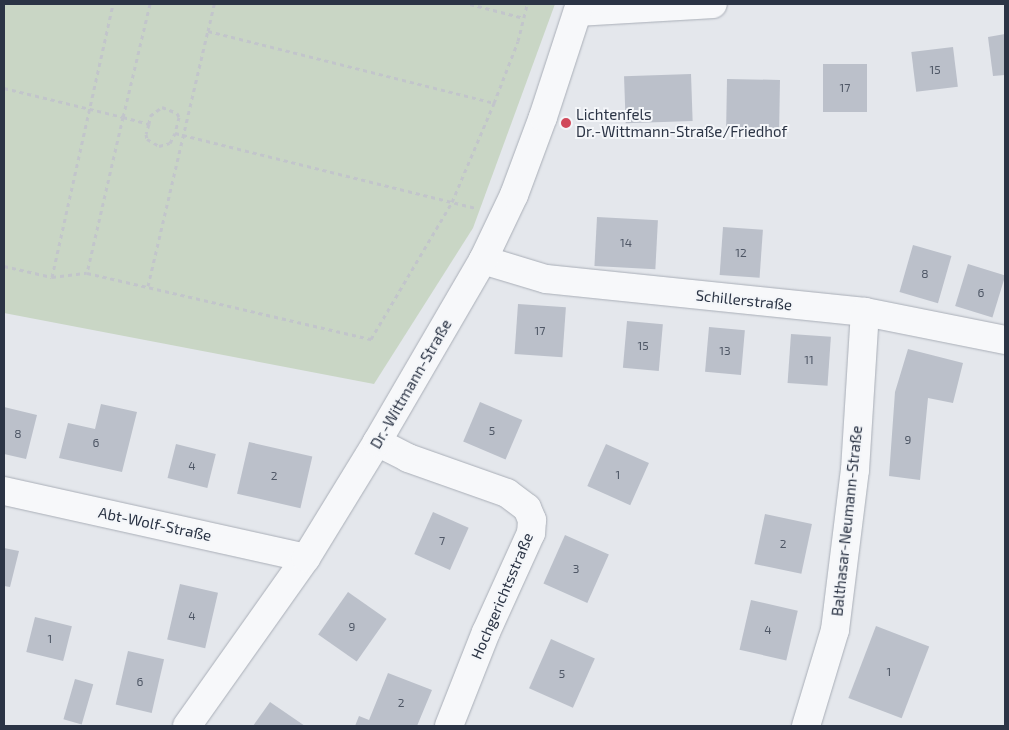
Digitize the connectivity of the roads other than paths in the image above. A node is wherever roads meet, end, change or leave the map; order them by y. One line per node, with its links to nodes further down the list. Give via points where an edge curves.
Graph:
1 (713, 4): 2 (street)
2 (579, 8): 3 (street, Dr.-Wittmann-Straße, via 543,117 505,215)
3 (483, 260): 4 (street, Schillerstraße, via 546,279); 6 (street, Dr.-Wittmann-Straße)
4 (865, 312): 5 (street, Schillerstraße); 11 (street, Balthasar-Neumann-Straße, via 855,470 834,630)
5 (1005, 340)
6 (377, 442): 8 (street, Dr.-Wittmann-Straße); 10 (street, Hochgerichtsstraße, via 408,458 506,493 528,508 532,520 531,533 486,632)
7 (4, 491): 8 (street, Abt-Wolf-Straße)
8 (306, 558): 9 (street, Dr.-Wittmann-Straße)
9 (187, 726)
10 (449, 726)
11 (806, 726)

